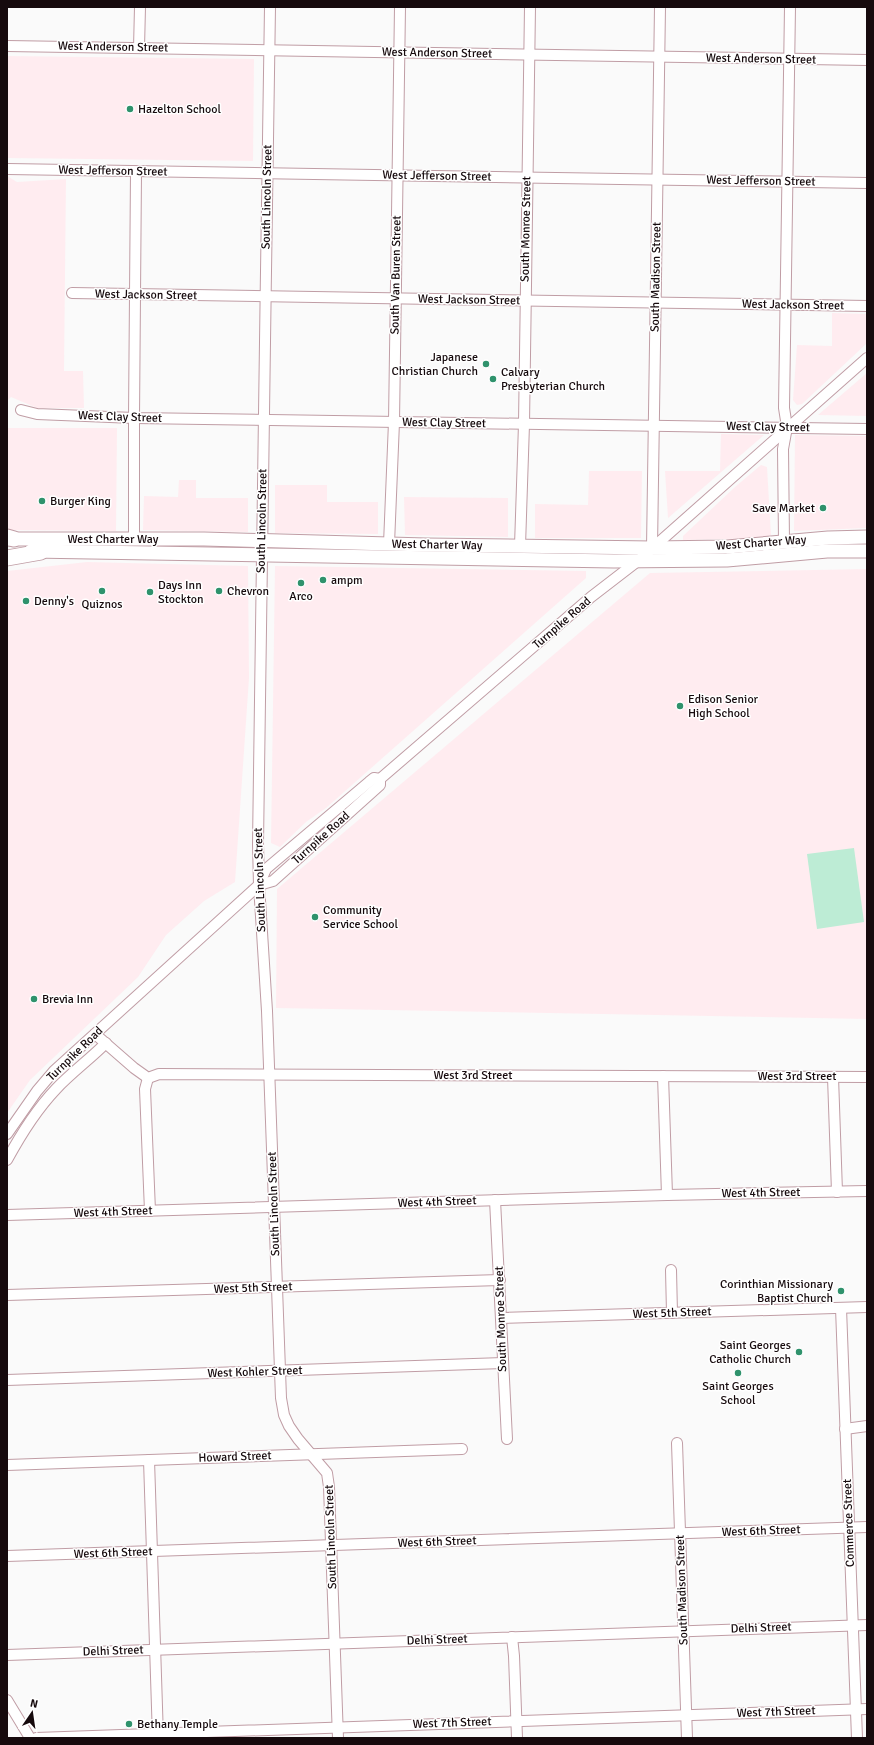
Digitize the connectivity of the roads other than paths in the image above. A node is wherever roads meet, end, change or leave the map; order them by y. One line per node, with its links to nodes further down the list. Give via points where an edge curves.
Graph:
1 (140, 7): 8 (street)
2 (270, 7): 9 (street, South Lincoln Street)
3 (400, 7): 10 (street, South Van Buren Street)
4 (530, 7): 11 (street, South Monroe Street)
5 (660, 7): 12 (street, South Madison Street)
6 (790, 7): 13 (street)
7 (7, 46): 8 (street, West Anderson Street)
8 (139, 48): 9 (street, West Anderson Street)
9 (269, 50): 10 (street, West Anderson Street); 17 (street, South Lincoln Street)
10 (399, 52): 11 (street, West Anderson Street); 18 (street, South Van Buren Street)
11 (529, 54): 12 (street, West Anderson Street); 19 (street, South Monroe Street)
12 (659, 57): 13 (street, West Anderson Street); 20 (street, South Madison Street)
13 (789, 59): 14 (street, West Anderson Street); 21 (street)
14 (867, 60)
15 (8, 169): 16 (street, West Jefferson Street)
16 (136, 172): 17 (street, West Jefferson Street); 24 (street)
17 (268, 173): 18 (street, West Jefferson Street); 25 (street, South Lincoln Street)
18 (397, 175): 19 (street, West Jefferson Street); 26 (street, South Van Buren Street)
19 (527, 177): 20 (street, West Jefferson Street); 27 (street, South Monroe Street)
20 (657, 180): 21 (street, West Jefferson Street); 28 (street, South Madison Street)
21 (787, 182): 22 (street, West Jefferson Street); 29 (street)
22 (867, 183)
23 (72, 293): 24 (street, West Jackson Street)
24 (135, 294): 25 (street, West Jackson Street); 33 (street)
25 (265, 296): 26 (street, West Jackson Street); 34 (street, South Lincoln Street)
26 (396, 298): 27 (street, West Jackson Street); 35 (street, South Van Buren Street)
27 (525, 301): 28 (street, West Jackson Street); 36 (street, South Monroe Street)
28 (655, 302): 29 (street, West Jackson Street); 37 (street, South Madison Street)
29 (785, 305): 30 (street, West Jackson Street); 38 (street, via 784,408)
30 (867, 306)
31 (867, 358): 38 (street, Turnpike Road)
32 (21, 410): 33 (street, West Clay Street, via 36,414)
33 (134, 418): 34 (street, West Clay Street); 41 (street)
34 (265, 419): 35 (street, West Clay Street); 44 (street, South Lincoln Street)
35 (394, 422): 36 (street, West Clay Street); 45 (street, South Van Buren Street)
36 (524, 424): 37 (street, West Clay Street); 46 (street, South Monroe Street)
37 (654, 426): 38 (street, West Clay Street); 47 (street, South Madison Street)
38 (787, 428): 39 (street, West Clay Street); 42 (street, via 783,449); 47 (street, Turnpike Road)
39 (867, 429)
40 (867, 537): 42 (main road, West Charter Way)
41 (134, 539): 43 (main road, West Charter Way); 44 (main road, West Charter Way); 50 (main road, via 122,546 88,546)
42 (784, 541): 47 (main road, West Charter Way, via 727,547)
43 (9, 542): 49 (main road, West Charter Way)
44 (261, 542): 45 (main road, West Charter Way); 51 (street, South Lincoln Street)
45 (389, 544): 46 (main road, West Charter Way); 52 (main road, via 384,549 356,550)
46 (520, 546): 47 (main road, West Charter Way); 54 (main road, via 518,552 484,552)
47 (652, 548): 55 (street, Turnpike Road)
48 (867, 550): 55 (main road, West Charter Way, via 727,560)
49 (42, 552): 50 (main road, West Charter Way); 53 (highway)
50 (76, 552): 51 (main road, West Charter Way)
51 (261, 555): 52 (main road, West Charter Way); 57 (street, South Lincoln Street)
52 (348, 556): 54 (main road, West Charter Way)
53 (7, 558)
54 (482, 558): 55 (main road, West Charter Way)
55 (639, 560): 56 (street, Turnpike Road, via 591,597)
56 (380, 779): 57 (street, Turnpike Road, via 380,785 273,881); 57 (street, Turnpike Road, via 374,778 266,869)
57 (259, 886): 58 (street, Turnpike Road); 60 (street, South Lincoln Street, via 267,1011)
58 (95, 1034): 59 (street); 65 (street, Turnpike Road, via 50,1076)
59 (106, 1043): 64 (street); 66 (street, via 57,1088 41,1107)
60 (268, 1074): 61 (street, West 3rd Street); 64 (street, West 3rd Street, via 159,1074); 71 (street, South Lincoln Street)
61 (663, 1076): 62 (street, West 3rd Street); 69 (street)
62 (832, 1077): 63 (street, West 3rd Street); 68 (street)
63 (867, 1077)
64 (148, 1078): 72 (street, via 146,1089)
65 (7, 1134)
66 (7, 1160)
67 (867, 1191): 68 (street, West 4th Street)
68 (837, 1192): 69 (street, West 4th Street)
69 (667, 1195): 70 (street, West 4th Street)
70 (495, 1200): 71 (street, West 4th Street); 75 (street, South Monroe Street)
71 (274, 1208): 72 (street, West 4th Street); 76 (street, South Lincoln Street)
72 (150, 1211): 73 (street, West 4th Street)
73 (7, 1215)
74 (671, 1270): 80 (street)
75 (500, 1280): 76 (street, West 5th Street); 81 (street, South Monroe Street)
76 (277, 1287): 77 (street, West 5th Street); 83 (street, South Lincoln Street)
77 (7, 1296)
78 (867, 1307): 79 (street, West 5th Street)
79 (841, 1308): 80 (street, West 5th Street); 86 (street, Commerce Street)
80 (672, 1313): 81 (street, West 5th Street)
81 (502, 1318): 82 (street, South Monroe Street)
82 (503, 1364): 83 (street, West Kohler Street); 87 (street, South Monroe Street)
83 (280, 1371): 84 (street, West Kohler Street); 90 (street, South Lincoln Street, via 284,1415 298,1439)
84 (7, 1380)
85 (867, 1426): 86 (street)
86 (845, 1429): 94 (street, Commerce Street)
87 (508, 1439)
88 (677, 1442): 95 (street, South Madison Street)
89 (462, 1449): 90 (street, Howard Street)
90 (312, 1454): 91 (street, Howard Street); 96 (street, South Lincoln Street, via 327,1473)
91 (149, 1460): 92 (street, Howard Street); 97 (street)
92 (7, 1465)
93 (867, 1527): 94 (street, West 6th Street)
94 (849, 1528): 95 (street, West 6th Street); 99 (street, Commerce Street)
95 (680, 1534): 96 (street, West 6th Street); 101 (street, South Madison Street)
96 (331, 1546): 97 (street, West 6th Street); 103 (street, South Lincoln Street)
97 (152, 1552): 98 (street, West 6th Street); 104 (street)
98 (7, 1556)
99 (852, 1625): 100 (street, Delhi Street); 101 (street, Delhi Street); 107 (street, Commerce Street)
100 (867, 1625)
101 (683, 1631): 102 (street, Delhi Street); 109 (street, South Madison Street)
102 (512, 1637): 103 (street, Delhi Street); 110 (street)
103 (335, 1643): 104 (street, Delhi Street); 111 (street, South Lincoln Street)
104 (155, 1650): 105 (street, Delhi Street); 112 (street)
105 (7, 1655)
106 (7, 1700): 113 (street)
107 (855, 1709): 108 (street, West 7th Street); 109 (street, West 7th Street); 118 (street, Commerce Street)
108 (867, 1709)
109 (686, 1715): 110 (street, West 7th Street); 117 (street, South Madison Street)
110 (517, 1721): 111 (street, West 7th Street); 116 (street)
111 (337, 1727): 112 (street, West 7th Street); 115 (street, South Lincoln Street)
112 (158, 1736): 114 (street, West 7th Street)
113 (30, 1738)
114 (36, 1738)
115 (338, 1738)
116 (517, 1738)
117 (687, 1738)
118 (857, 1738)

